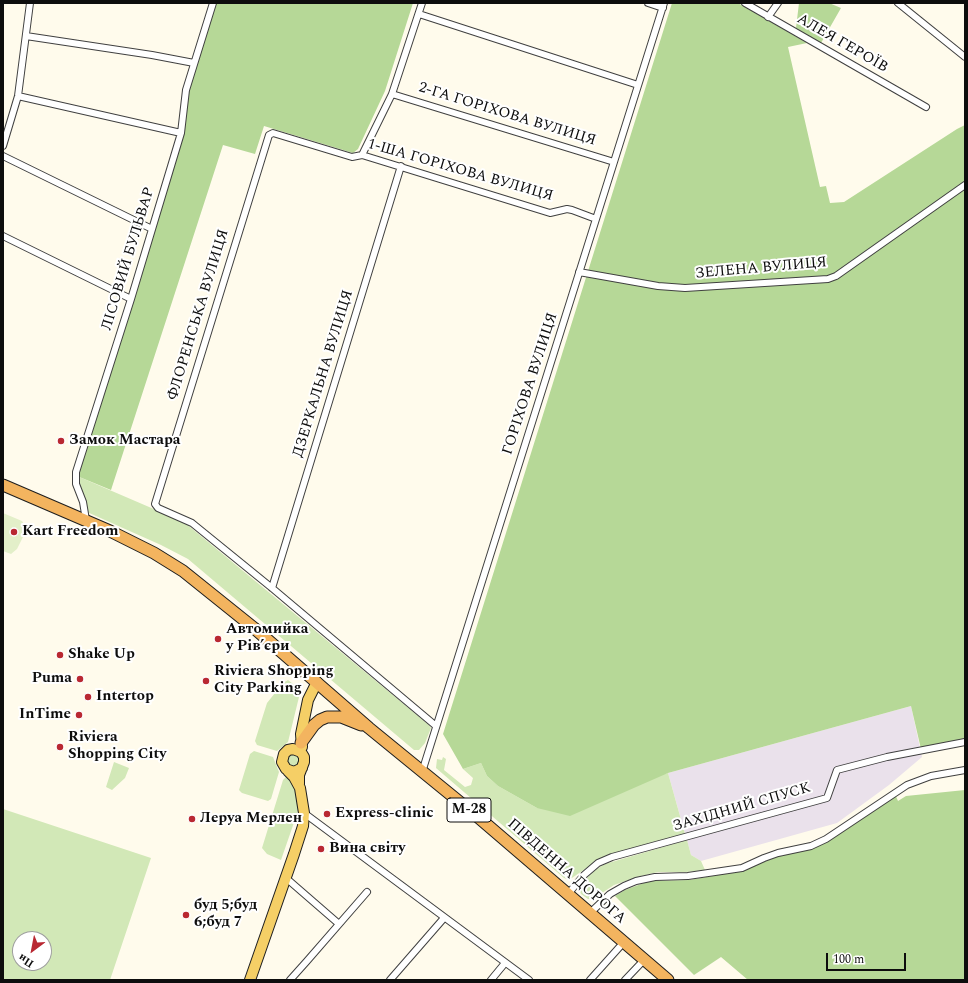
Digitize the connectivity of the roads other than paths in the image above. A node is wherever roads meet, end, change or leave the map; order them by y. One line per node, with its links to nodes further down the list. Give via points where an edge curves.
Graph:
1 (30, 3): 11 (street)
2 (212, 3): 13 (street, ЛІСОВИЙ БУЛЬВАР)
3 (422, 3): 9 (street)
4 (648, 3): 8 (street)
5 (745, 3): 10 (street, АЛЕЯ ГЕРОЇВ)
6 (778, 3): 10 (street)
7 (898, 3): 12 (street)
8 (664, 5): 14 (street, ГОРІХОВА ВУЛИЦЯ)
9 (419, 14): 14 (street); 15 (street)
10 (768, 17): 17 (street, АЛЕЯ ГЕРОЇВ)
11 (26, 36): 13 (street, via 152,54); 16 (street)
12 (965, 57)
13 (194, 63): 18 (street, ЛІСОВИЙ БУЛЬВАР, via 186,90)
14 (638, 85): 23 (street, ГОРІХОВА ВУЛИЦЯ)
15 (392, 94): 21 (street); 23 (street, 2-ГА ГОРІХОВА ВУЛИЦЯ)
16 (18, 96): 18 (street); 20 (street)
17 (926, 107)
18 (182, 133): 27 (street, ЛІСОВИЙ БУЛЬВАР)
19 (270, 133): 21 (street, 1-ША ГОРІХОВА ВУЛИЦЯ, via 352,156); 33 (street, ФЛОРЕНСЬКА ВУЛИЦЯ, via 155,504 158,508 192,523)
20 (3, 146)
21 (362, 155): 24 (street, 1-ША ГОРІХОВА ВУЛИЦЯ)
22 (3, 156): 27 (street)
23 (614, 162): 26 (street, ГОРІХОВА ВУЛИЦЯ)
24 (401, 166): 26 (street, 1-ША ГОРІХОВА ВУЛИЦЯ, via 550,213 567,209); 33 (street, ДЗЕРКАЛЬНА ВУЛИЦЯ)
25 (965, 185): 29 (street, ЗЕЛЕНА ВУЛИЦЯ, via 836,276 828,279 685,288 658,286)
26 (596, 219): 29 (street, ГОРІХОВА ВУЛИЦЯ)
27 (152, 229): 30 (street, ЛІСОВИЙ БУЛЬВАР)
28 (3, 236): 30 (street)
29 (579, 272): 35 (street, ГОРІХОВА ВУЛИЦЯ)
30 (131, 299): 32 (street, ЛІСОВИЙ БУЛЬВАР, via 76,472 76,484)
31 (3, 485): 32 (highway, М-28)
32 (86, 520): 34 (highway, М-28, via 154,553 183,571)
33 (272, 588): 35 (street)
34 (317, 682): 36 (main road, via 308,700); 37 (highway, М-28)
35 (436, 726): 45 (street, ГОРІХОВА ВУЛИЦЯ)
36 (302, 727): 39 (main road); 40 (main road, via 297,740)
37 (369, 728): 39 (highway, via 341,717 327,717 314,725); 45 (highway, ПІВДЕННА ДОРОГА / М-28)
38 (965, 742): 50 (street, ЗАХІДНИЙ СПУСК, via 887,757 837,770 827,798 612,857 598,863)
39 (301, 743): 41 (main road)
40 (288, 750): 41 (main road, via 301,752); 44 (main road, via 282,762)
41 (304, 757): 42 (main road)
42 (302, 768): 44 (main road, via 294,772); 46 (main road)
43 (965, 770): 51 (street, via 931,776 907,785 826,839 811,846 778,853 742,868 636,881 610,894)
44 (288, 771): 46 (main road)
45 (422, 772): 50 (highway, ПІВДЕННА ДОРОГА / М-28)
46 (299, 784): 47 (main road)
47 (304, 813): 48 (main road, via 303,826); 52 (street)
48 (286, 878): 53 (street); 57 (main road)
49 (367, 892): 53 (street)
50 (568, 894): 51 (highway, ПІВДЕННА ДОРОГА / М-28)
51 (590, 913): 54 (highway, ПІВДЕННА ДОРОГА / М-28)
52 (444, 918): 56 (street); 59 (street)
53 (339, 924): 58 (street)
54 (624, 942): 55 (highway, ПІВДЕННА ДОРОГА / М-28); 62 (street)
55 (644, 960): 63 (street); 64 (highway, ПІВДЕННА ДОРОГА / М-28)
56 (505, 963): 60 (street); 61 (street)
57 (250, 980)
58 (290, 980)
59 (390, 980)
60 (491, 980)
61 (529, 980)
62 (590, 980)
63 (625, 980)
64 (668, 980)

